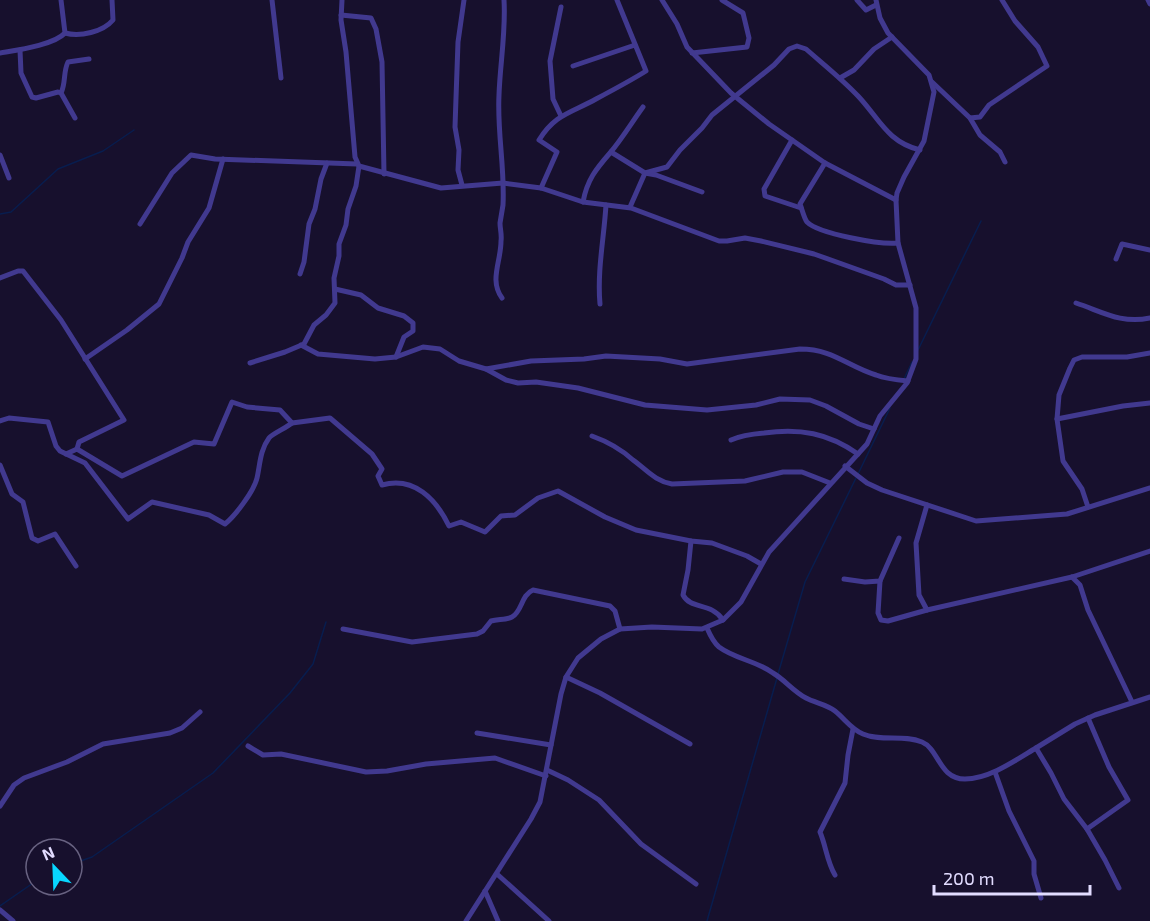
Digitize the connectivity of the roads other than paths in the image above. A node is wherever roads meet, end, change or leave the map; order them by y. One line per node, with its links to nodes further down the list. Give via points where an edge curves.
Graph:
1 (61, 0): 15 (street)
2 (112, 0): 15 (street, via 110,24 79,35)
3 (272, 0): 23 (street)
4 (342, 0): 14 (street)
5 (464, 0): 45 (street, via 455,127)
6 (504, 0): 44 (street, via 506,21 498,96)
7 (617, 0): 17 (street)
8 (662, 0): 20 (street)
9 (722, 0): 20 (street, via 743,13 747,46)
10 (856, 0): 12 (street, via 866,10)
11 (1002, 0): 31 (street, via 1038,47 1047,66 989,105 980,117)
12 (876, 2): 16 (street)
13 (561, 8): 29 (street, via 550,61 553,99)
14 (341, 15): 40 (street, via 354,157); 42 (street, via 372,18 376,29 382,62)
15 (65, 33): 18 (street, via 60,39)
16 (892, 38): 24 (street); 25 (street)
17 (635, 45): 22 (street); 29 (street, via 646,71)
18 (20, 50): 19 (street); 26 (street, via 21,73 32,97)
19 (0, 53)
20 (692, 53): 27 (street)
21 (89, 59): 26 (street, via 68,62)
22 (573, 66)
23 (281, 78)
24 (840, 78): 27 (street, via 797,45); 33 (street, via 884,130)
25 (932, 82): 31 (street); 33 (street, via 934,92)
26 (61, 93): 30 (street)
27 (736, 97): 32 (street); 41 (street, via 712,115 667,167)
28 (643, 107): 34 (street)
29 (561, 116): 46 (street, via 539,140 557,152)
30 (75, 118)
31 (970, 118): 37 (street)
32 (792, 140): 38 (street); 52 (street, via 764,189 765,196)
33 (920, 150): 48 (street)
34 (611, 152): 41 (street); 49 (street, via 594,173)
35 (0, 155): 43 (street)
36 (223, 159): 39 (street); 53 (street, via 191,155 172,173); 68 (street, via 208,208 159,304)
37 (1005, 162)
38 (825, 163): 48 (street); 52 (street)
39 (327, 164): 40 (street); 57 (street, via 309,224)
40 (358, 165): 42 (street); 60 (street, via 339,244)
41 (645, 173): 47 (street); 51 (street)
42 (384, 174): 45 (street, via 441,188)
43 (9, 178)
44 (503, 183): 45 (street); 46 (street); 61 (street, via 502,243 496,267 496,289)
45 (462, 185)
46 (541, 188): 49 (street)
47 (702, 192)
48 (896, 200): 54 (street)
49 (582, 202): 50 (street)
50 (606, 205): 51 (street); 63 (street)
51 (630, 207): 59 (street, via 719,241 761,241 814,254 898,286)
52 (801, 208): 54 (street, via 807,222 819,228 864,240)
53 (140, 224)
54 (898, 243): 59 (street)
55 (1150, 250): 56 (street, via 1122,244)
56 (1116, 259)
57 (300, 274)
58 (0, 277): 68 (street, via 23,271)
59 (910, 285): 71 (street, via 916,308 916,359)
60 (335, 289): 65 (street, via 335,303); 67 (street, via 361,295 378,308 413,323)
61 (502, 298)
62 (1076, 303): 64 (street, via 1120,320)
63 (600, 304)
64 (1150, 318)
65 (301, 345): 67 (street, via 318,354); 69 (street)
66 (1150, 354): 73 (street, via 1074,360 1059,395)
67 (396, 357): 70 (street, via 423,347 440,349 459,362)
68 (85, 359): 79 (street, via 124,420 79,442)
69 (250, 363)
70 (486, 369): 71 (street, via 531,361 606,356 687,364 814,349 874,375); 76 (street, via 518,384 536,382 578,388 645,405 707,410 780,399 810,400)
71 (908, 381): 76 (street)
72 (1150, 403): 73 (street)
73 (1057, 419): 87 (street, via 1063,461 1082,489)
74 (0, 421): 80 (street, via 9,418 48,422 56,446)
75 (292, 423): 79 (street, via 280,410 232,402 214,444 194,442 122,476); 80 (street, via 270,436 263,448 257,481 225,524 209,515 152,502 128,519 85,463); 89 (street, via 330,418 372,454 382,468 378,476 382,485 395,482 421,489 441,509 449,526 461,522 485,531 501,516 515,515 538,498 558,491 636,530)
76 (874, 429): 81 (street)
77 (592, 436): 84 (street, via 664,483 745,481 802,472)
78 (732, 440): 81 (street, via 794,430 841,442)
79 (77, 449): 80 (street)
80 (66, 454)
81 (858, 454): 83 (street)
82 (0, 465): 92 (street, via 12,494 22,502 32,538 38,541 55,534)
83 (845, 466): 84 (street); 86 (street, via 867,483)
84 (830, 483): 91 (street)
85 (1150, 488): 87 (street)
86 (927, 504): 87 (street, via 976,521 1066,514); 96 (street, via 916,543 919,595)
87 (1088, 507)
88 (899, 538): 95 (street)
89 (691, 541): 91 (street, via 712,543); 97 (street, via 683,595 690,603 717,612)
90 (1150, 551): 93 (street)
91 (761, 564): 97 (street, via 741,602)
92 (76, 566)
93 (1071, 577): 96 (street); 103 (street, via 1080,585)
94 (844, 579): 95 (street)
95 (880, 581): 96 (street, via 880,620)
96 (927, 610)
97 (723, 620): 98 (street)
98 (707, 628): 100 (street); 106 (street, via 718,646 773,672 808,700 836,712)
99 (344, 629): 100 (street, via 412,642 477,634 491,621 515,615 526,593 532,590 610,606)
100 (620, 629): 101 (street, via 587,649)
101 (566, 677): 108 (street); 109 (street)
102 (1150, 697): 103 (street)
103 (1132, 702): 105 (street)
104 (200, 712): 114 (street, via 170,733 103,744 24,778 14,785)
105 (1088, 718): 111 (street); 115 (street, via 1128,800)
106 (853, 729): 112 (street, via 884,740 901,738 927,744 946,772 959,778); 117 (street, via 845,783 820,832)
107 (477, 733): 109 (street)
108 (690, 744)
109 (551, 745): 113 (street)
110 (249, 746): 113 (street, via 263,754 281,754 366,772 495,758)
111 (1036, 748): 112 (street); 115 (street, via 1064,800)
112 (995, 772): 121 (street, via 1034,861)
113 (546, 773): 116 (street, via 540,802); 118 (street, via 568,780 599,800 641,844)
114 (0, 806)
115 (1087, 829): 119 (street)
116 (497, 874): 120 (street); 126 (street)
117 (835, 875)
118 (696, 884)
119 (1119, 888)
120 (485, 891): 124 (street); 125 (street)
121 (1041, 898)
122 (0, 910): 123 (street)
123 (13, 921)
124 (466, 921)
125 (498, 921)
126 (549, 921)

